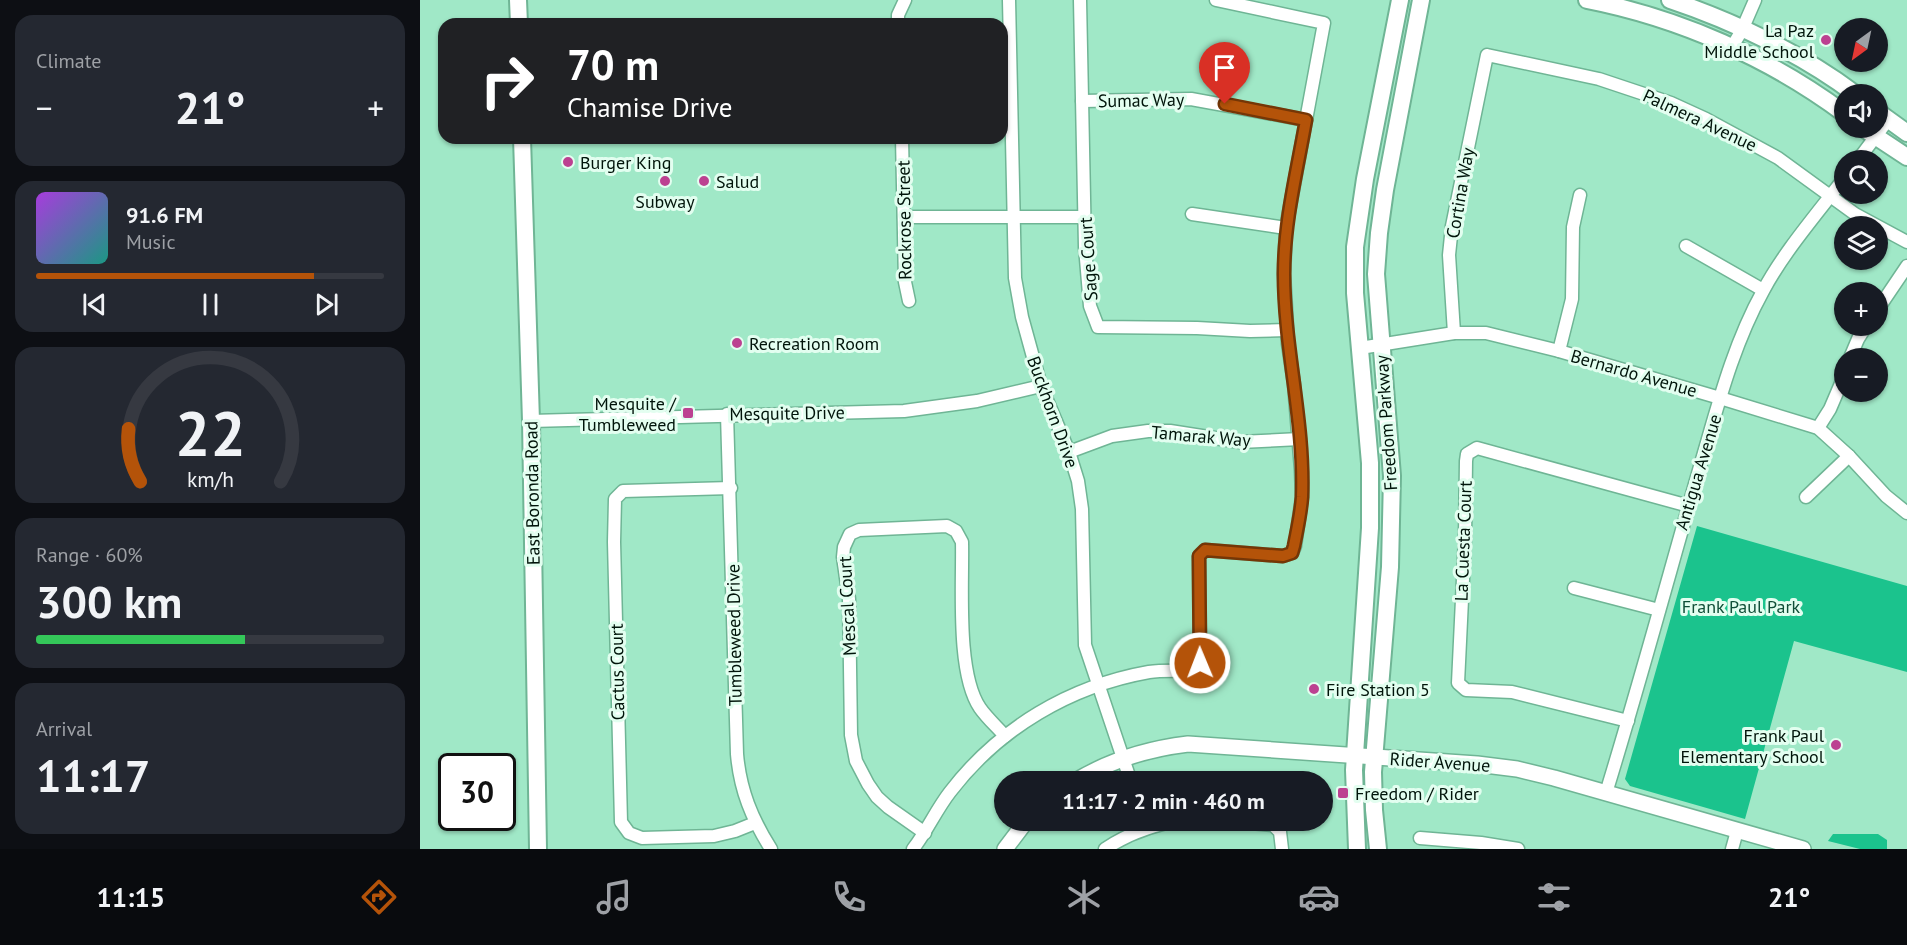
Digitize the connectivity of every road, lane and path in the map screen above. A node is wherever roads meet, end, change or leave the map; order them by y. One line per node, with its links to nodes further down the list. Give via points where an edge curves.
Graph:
1 (518, 0): 11 (main road)
2 (905, 0): 12 (street)
3 (1009, 0): 30 (street, Buckhorn Drive)
4 (1080, 0): 17 (street, Sage Court)
5 (1216, 0): 19 (street, via 1324,23)
6 (1400, 0): 43 (main road, Freedom Parkway, via 1359,218 1354,273)
7 (1421, 0): 42 (main road, Freedom Parkway, via 1379,233 1376,274)
8 (1587, 0): 14 (main road, via 1660,19)
9 (1670, 0): 13 (main road)
10 (1755, 0): 13 (street)
11 (519, 18)
12 (898, 18)
13 (1742, 30): 14 (street); 16 (main road)
14 (1732, 47): 18 (main road)
15 (1487, 55): 28 (street, Palmera Avenue, via 1599,79 1671,103 1778,158); 41 (street, Cortina Way, via 1452,226 1449,255)
16 (1840, 84)
17 (1082, 101): 19 (street, Sumac Way, via 1191,99); 32 (street, Sage Court)
18 (1834, 107)
19 (1306, 120): 33 (street)
20 (1888, 120): 21 (main road)
21 (1907, 133)
22 (1878, 138): 25 (main road)
23 (522, 144): 49 (main road, East Boronda Road)
24 (902, 144): 31 (street, Rockrose Street)
25 (1907, 157)
26 (1834, 192): 28 (street, Antigua Avenue)
27 (1580, 195): 44 (street, via 1573,226 1572,299)
28 (1831, 196): 34 (street, Palmera Avenue); 37 (street, Antigua Avenue)
29 (1192, 214): 33 (street)
30 (1014, 216): 31 (street); 32 (street); 45 (street, Buckhorn Drive, via 1018,298)
31 (904, 218): 39 (street, Rockrose Street, via 905,288)
32 (1084, 218): 40 (street, Sage Court, via 1087,286 1098,327)
33 (1286, 228): 40 (street)
34 (1907, 242)
35 (1686, 246): 37 (street)
36 (1907, 266): 38 (street)
37 (1763, 290): 46 (street, Antigua Avenue, via 1735,352)
38 (1888, 294)
39 (909, 301)
40 (1287, 330): 51 (street)
41 (1454, 333): 42 (street, Bernardo Avenue); 44 (street, Bernardo Avenue, via 1486,333)
42 (1381, 345): 43 (street, Bernardo Avenue); 65 (main road, Freedom Parkway, via 1390,434 1392,516)
43 (1360, 348): 63 (main road, Freedom Parkway, via 1370,463 1370,528)
44 (1558, 351): 46 (street, Bernardo Avenue)
45 (1041, 386): 48 (street, Mesquite Drive, via 977,401 904,411); 52 (street, Buckhorn Drive)
46 (1720, 398): 50 (street, Bernardo Avenue); 56 (street, Antigua Avenue)
47 (1834, 400): 50 (street)
48 (727, 414): 49 (street, Mesquite Drive); 54 (street, Tumbleweed Drive)
49 (531, 421): 77 (main road, East Boronda Road)
50 (1818, 428): 53 (street, Bernardo Avenue)
51 (1300, 440): 52 (street, Tamarak Way, via 1232,441 1148,430 1112,436); 60 (street, via 1302,497 1292,553 1283,556 1205,550 1199,556 1198,669 1150,672)
52 (1070, 452): 60 (street, Buckhorn Drive, via 1081,495 1085,645)
53 (1849, 456): 55 (street); 57 (street, Bernardo Avenue)
54 (731, 488): 69 (street, Tumbleweed Drive, via 737,754 743,790); 69 (street, Cactus Court, via 623,491 615,499 621,822 628,833 642,838 714,836)
55 (1806, 496)
56 (1689, 506): 59 (street, Antigua Avenue); 61 (street, La Cuesta Court, via 1477,448 1467,454 1458,683 1466,690 1512,692)
57 (1907, 513)
58 (1574, 588): 59 (street)
59 (1659, 610): 61 (street, Antigua Avenue)
60 (1098, 684): 62 (street, via 1070,695); 64 (street, Buckhorn Drive)
61 (1628, 721): 68 (street, Antigua Avenue)
62 (1005, 736): 74 (street, via 950,792); 74 (street, Mescal Court, via 980,708 967,673 962,542 956,531 947,526 859,530 850,534 843,557 849,599 851,735 856,761 877,797)
63 (1355, 755): 64 (street, Rider Avenue, via 1188,744); 65 (street, Rider Avenue); 83 (main road, Freedom Parkway)
64 (1123, 757): 66 (street, Rider Avenue); 67 (street, Buckhorn Drive)
65 (1375, 757): 68 (street, Rider Avenue, via 1517,769); 84 (main road, Freedom Parkway)
66 (1093, 771)
67 (1127, 771)
68 (1606, 793): 73 (street, Rider Avenue)
69 (755, 823): 78 (street, Tumbleweed Drive)
70 (1019, 831): 80 (street)
71 (1135, 831): 81 (street)
72 (1279, 831): 82 (street)
73 (1737, 831): 86 (street); 87 (street, Rider Avenue)
74 (925, 833): 79 (street)
75 (1420, 838): 76 (street)
76 (1480, 846): 85 (street)
77 (538, 849)
78 (771, 849)
79 (913, 849)
80 (1005, 849)
81 (1106, 849)
82 (1282, 849)
83 (1357, 849)
84 (1378, 849)
85 (1518, 849)
86 (1732, 849)
87 (1803, 849)

